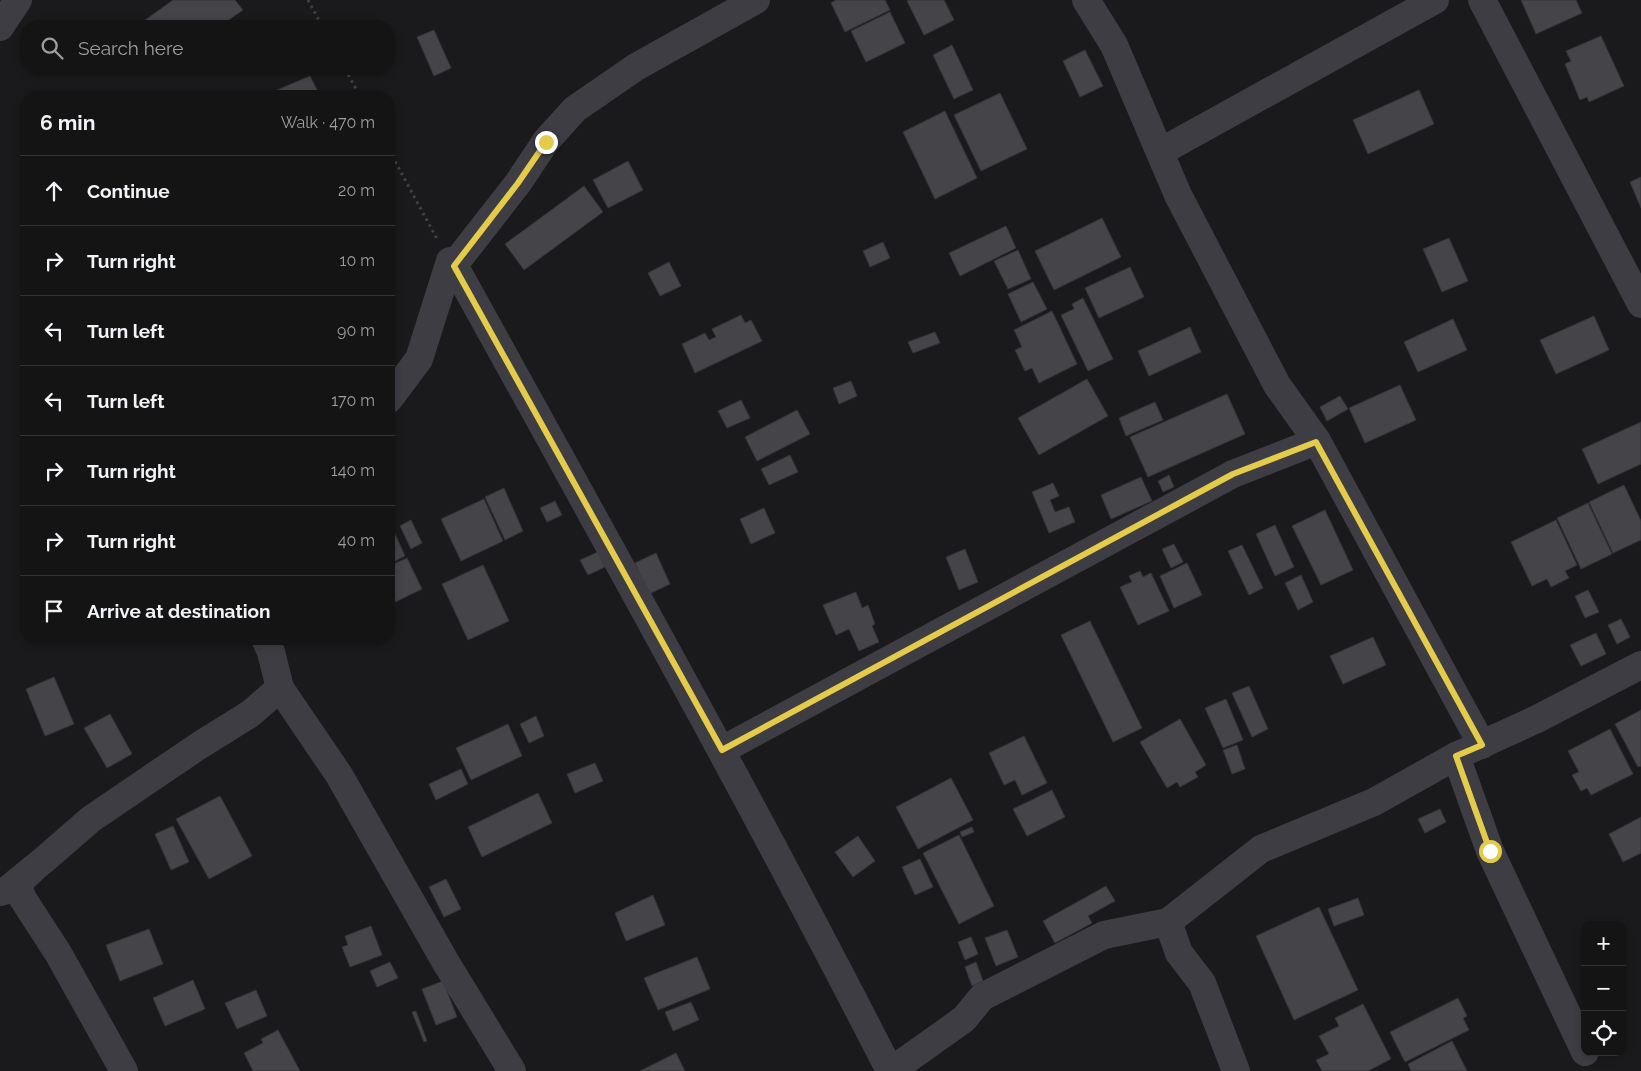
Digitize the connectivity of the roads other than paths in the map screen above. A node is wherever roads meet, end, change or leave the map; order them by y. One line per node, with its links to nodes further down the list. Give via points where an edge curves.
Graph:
1 (18, 0): 6 (street)
2 (756, 0): 8 (street, via 636,67 575,109)
3 (1086, 0): 7 (street, via 1114,45)
4 (1435, 0): 7 (street)
5 (1482, 0): 9 (street)
6 (0, 27)
7 (1160, 152): 12 (street, via 1178,195 1278,385)
8 (452, 263): 11 (street, via 419,359); 17 (street)
9 (1634, 274): 10 (street)
10 (1641, 304)
11 (395, 391)
12 (1316, 442): 16 (street); 17 (street, via 1233,474)
13 (268, 645): 15 (street)
14 (1641, 665): 16 (street)
15 (280, 688): 19 (street, via 250,714 91,819); 25 (street, via 339,775)
16 (1482, 745): 18 (street)
17 (722, 750): 26 (street)
18 (1456, 756): 21 (street, via 1374,802 1261,849); 22 (street, via 1490,851)
19 (45, 859): 20 (street, via 7,890); 24 (street, via 22,879 19,889)
20 (0, 892)
21 (1168, 922): 26 (street, via 1104,935 982,997 964,1019); 27 (street, via 1179,953 1202,983)
22 (1581, 1044)
23 (1587, 1056): 28 (street)
24 (124, 1071)
25 (512, 1071)
26 (890, 1071)
27 (1236, 1071)
28 (1596, 1071)

